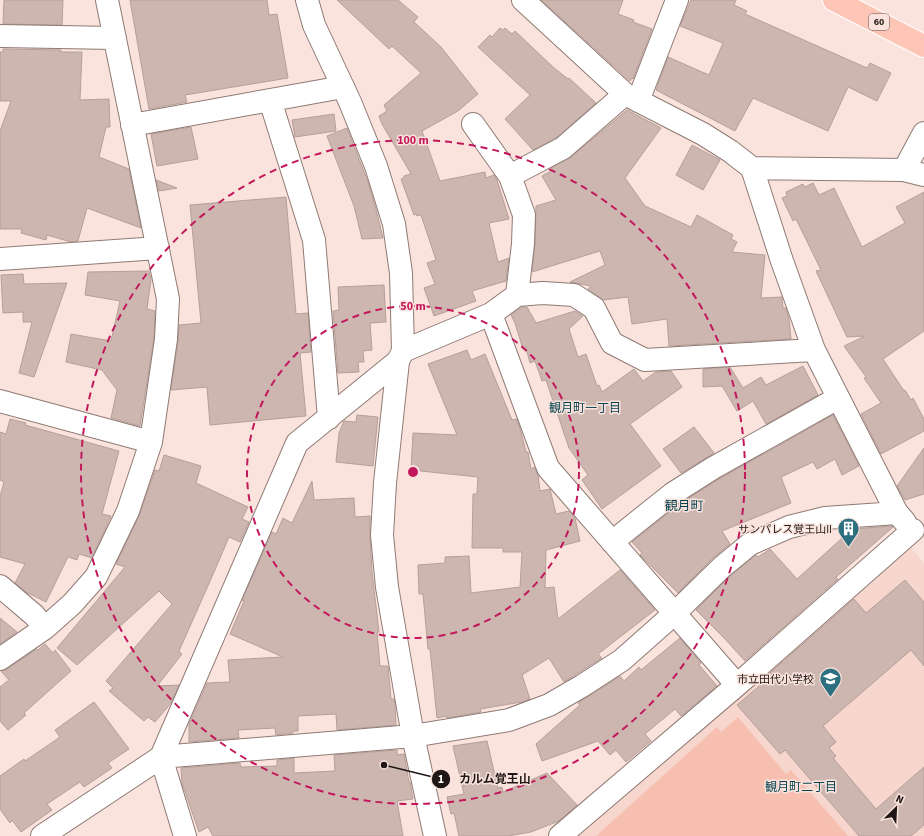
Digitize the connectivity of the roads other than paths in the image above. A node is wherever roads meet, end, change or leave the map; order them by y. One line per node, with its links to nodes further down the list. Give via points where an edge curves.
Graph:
1 (107, 0): 7 (street)
2 (308, 0): 9 (street, via 314,25)
3 (523, 0): 10 (street)
4 (677, 0): 10 (street)
5 (834, 0): 8 (main road, 60)
6 (0, 36): 7 (street)
7 (115, 38): 12 (street)
8 (924, 46)
9 (343, 87): 11 (street); 23 (street, via 376,166 394,224 401,273)
10 (631, 98): 15 (street, via 703,134); 17 (street, via 563,148)
11 (270, 100): 12 (street); 26 (street, via 314,240)
12 (132, 124): 18 (street)
13 (473, 124): 17 (street)
14 (924, 133): 16 (street)
15 (752, 168): 16 (street); 22 (street)
16 (914, 172)
17 (510, 176): 20 (street, via 524,215)
18 (158, 248): 19 (street); 27 (street, via 168,299 166,339)
19 (0, 259)
20 (517, 295): 21 (street); 22 (street, via 574,294 594,308 612,343 645,360)
21 (491, 314): 23 (street); 30 (street, via 548,468)
22 (814, 350): 24 (street)
23 (401, 356): 26 (street); 36 (street, via 384,483 382,535)
24 (838, 398): 28 (street); 30 (street, via 672,494)
25 (0, 401): 27 (street)
26 (329, 418): 37 (street, via 298,443)
27 (152, 442): 33 (street, via 128,511 96,577 72,604)
28 (897, 513): 29 (street); 32 (street, via 825,518 789,527 750,544 722,567)
29 (919, 534): 35 (street)
30 (612, 542): 32 (street)
31 (0, 586): 33 (street, via 34,614)
32 (675, 613): 35 (street); 36 (street, via 622,660 548,704 509,720)
33 (45, 628): 34 (street)
34 (0, 659)
35 (737, 685): 41 (street)
36 (413, 736): 37 (street); 40 (street)
37 (161, 756): 38 (street); 39 (street)
38 (42, 836)
39 (186, 836)
40 (435, 836)
41 (560, 836)

